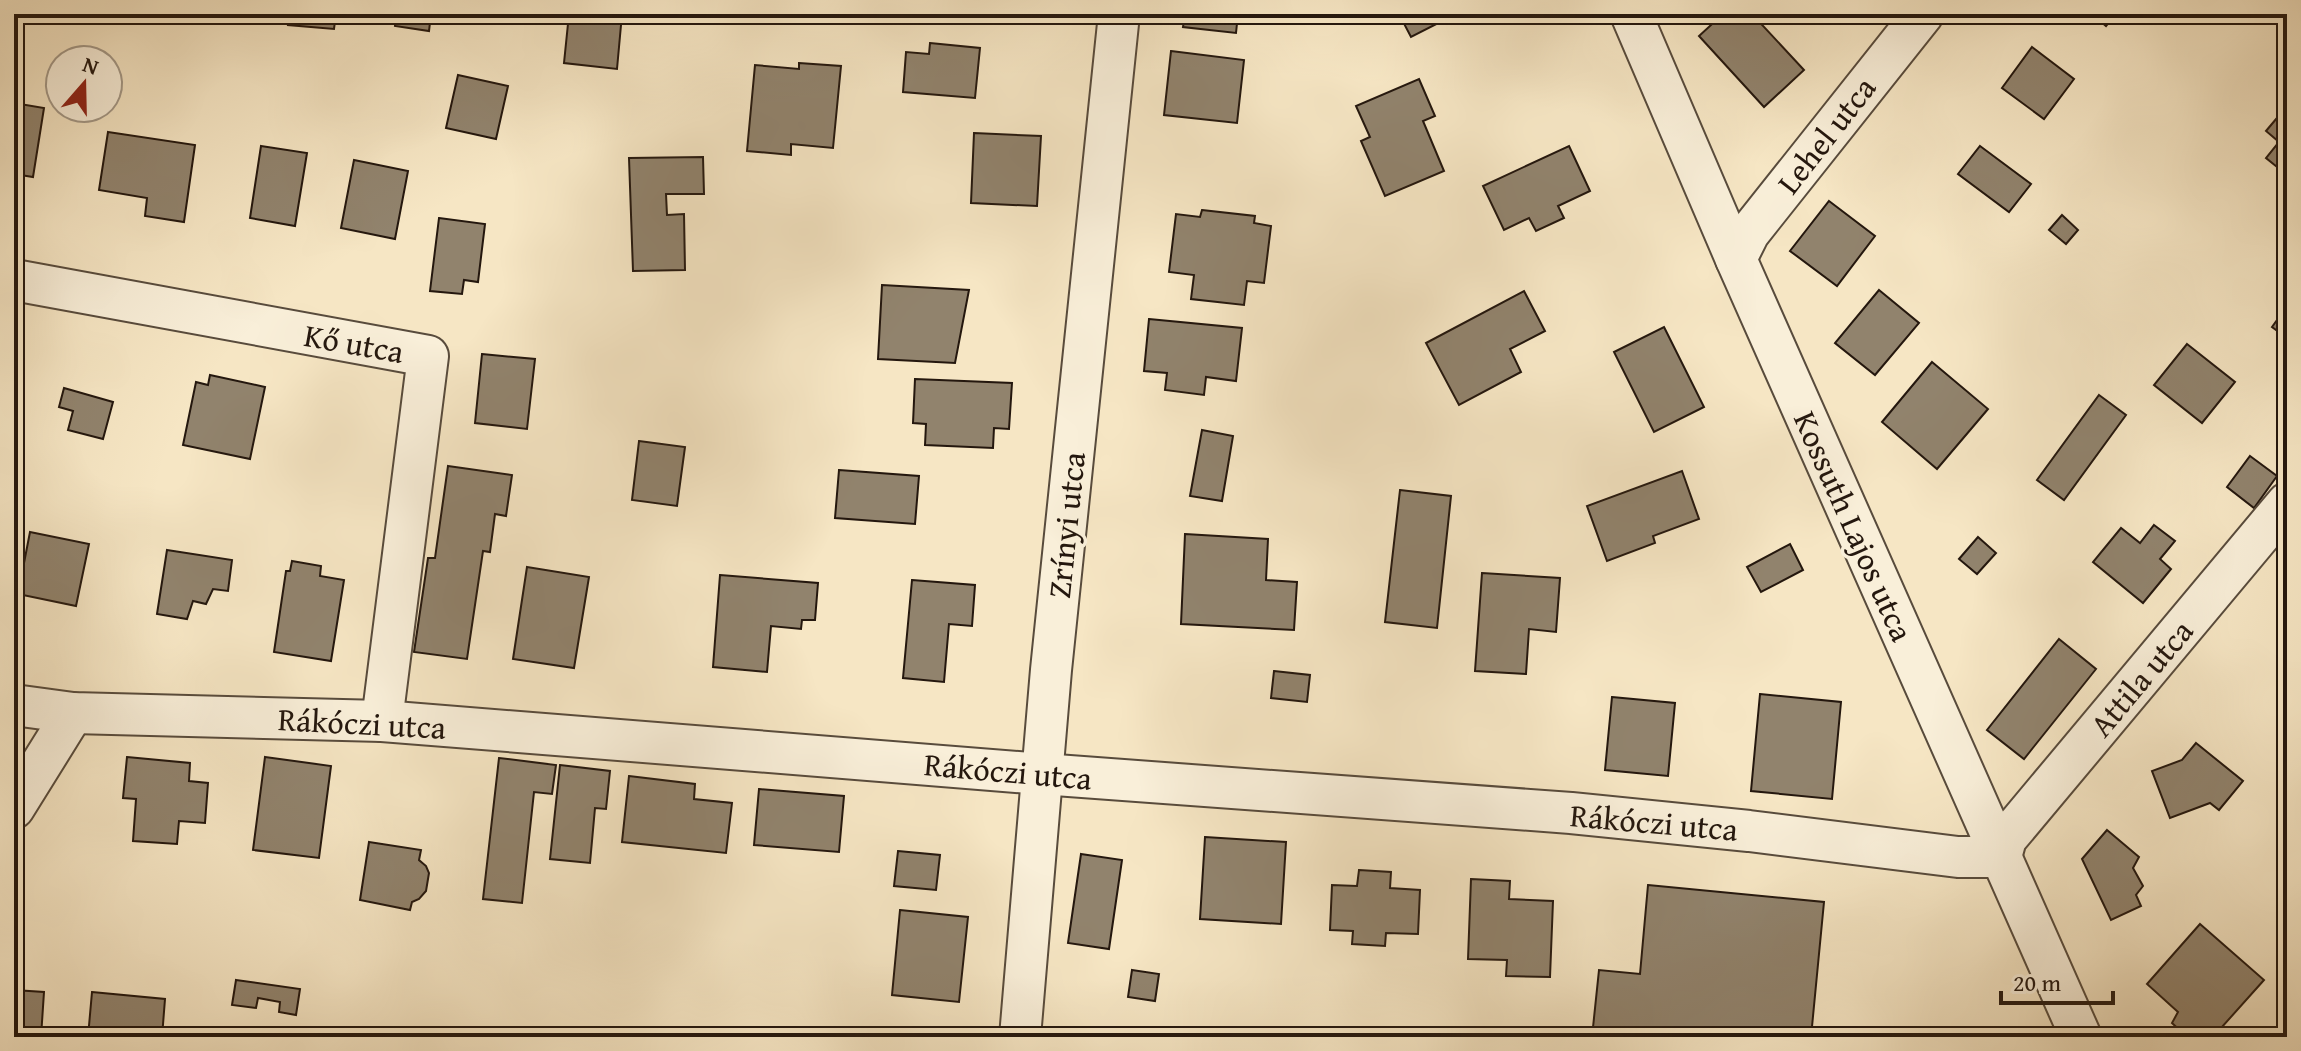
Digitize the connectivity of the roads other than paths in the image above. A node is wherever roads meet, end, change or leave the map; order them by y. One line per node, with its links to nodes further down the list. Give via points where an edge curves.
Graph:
1 (1116, 14): 10 (street, Zrínyi utca)
2 (1631, 14): 4 (street, Kossuth Lajos utca)
3 (1923, 14): 4 (street, Lehel utca, via 1749,233)
4 (1736, 259): 12 (street, Kossuth Lajos utca)
5 (14, 280): 9 (street, Kő utca, via 428,356)
6 (2287, 503): 12 (street, Attila utca, via 2006,839)
7 (14, 705): 8 (street, Rákóczi utca)
8 (73, 713): 9 (street, Rákóczi utca); 11 (street)
9 (382, 721): 10 (street, Rákóczi utca)
10 (1042, 774): 12 (street, Rákóczi utca, via 1571,813 1958,857); 13 (street, Zrínyi utca)
11 (14, 808)
12 (2001, 857): 14 (street, Kossuth Lajos utca)
13 (1020, 1037)
14 (2081, 1037)

